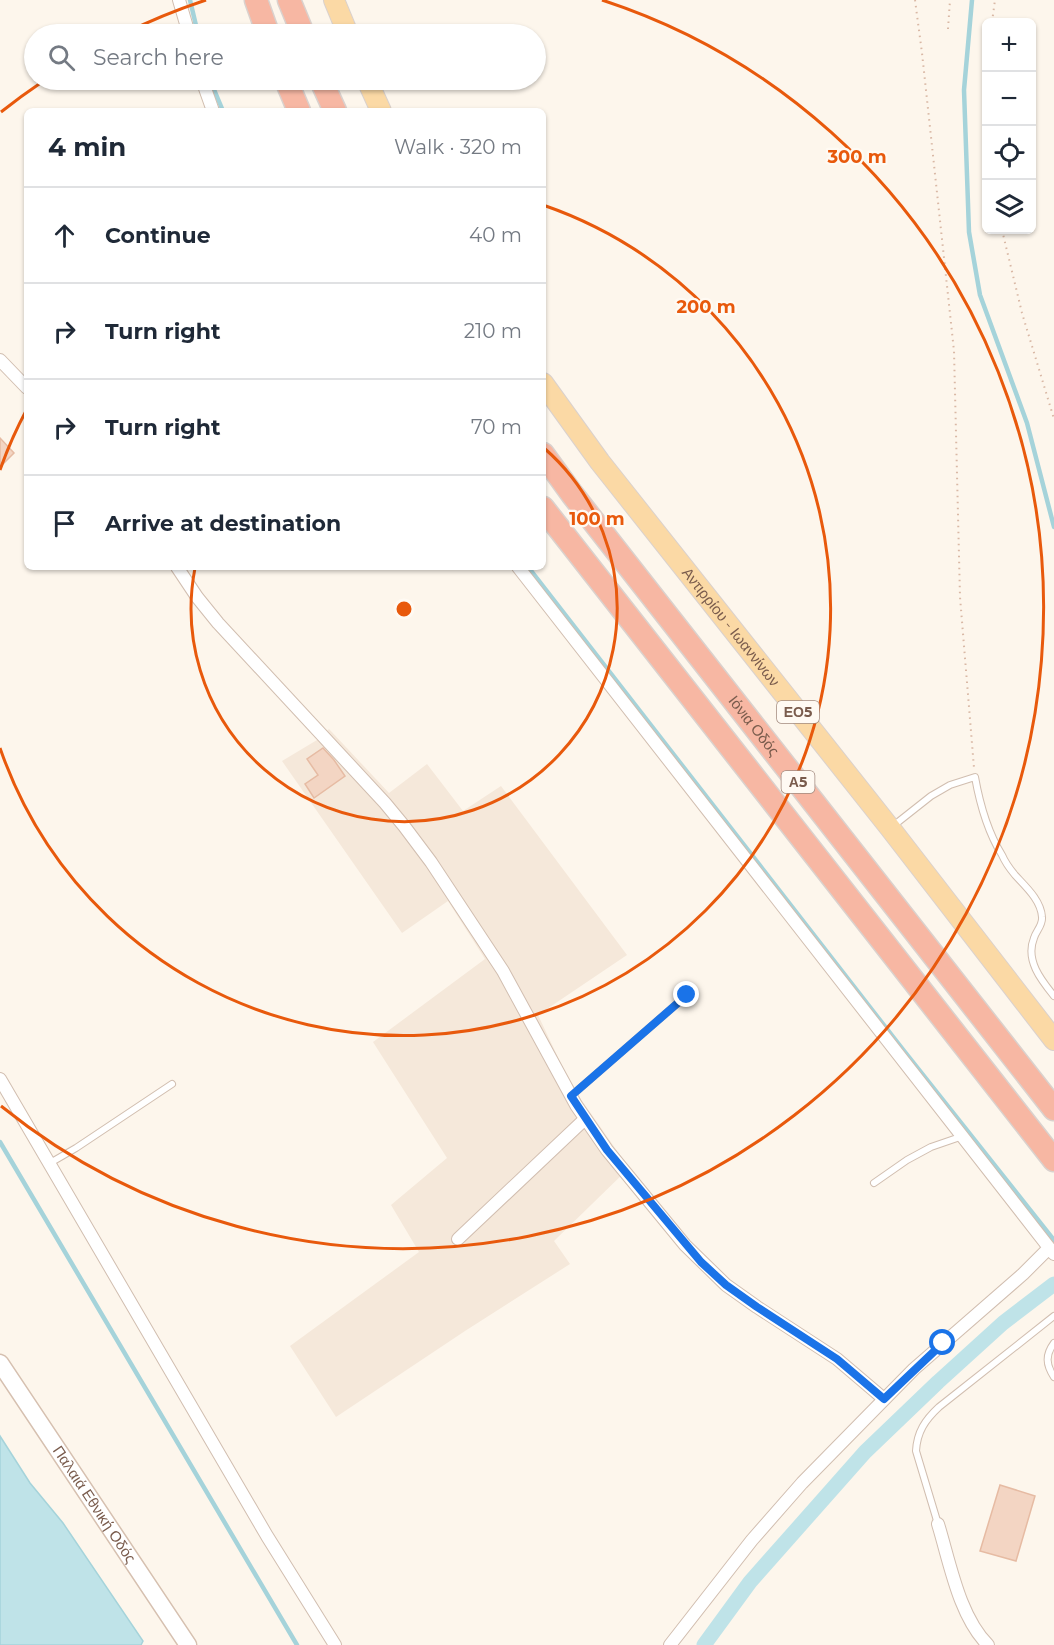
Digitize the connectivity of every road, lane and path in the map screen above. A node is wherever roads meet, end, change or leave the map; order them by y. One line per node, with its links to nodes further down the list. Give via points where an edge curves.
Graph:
1 (179, 0): 9 (street)
2 (256, 0): 10 (highway)
3 (289, 0): 11 (highway)
4 (334, 0): 12 (main road)
5 (915, 0): 31 (path, via 954,351 960,597)
6 (950, 0): 13 (path)
7 (995, 0): 8 (path)
8 (993, 18)
9 (186, 24)
10 (264, 24)
11 (299, 24)
12 (344, 24)
13 (948, 29)
14 (206, 90): 18 (street)
15 (290, 90): 19 (highway)
16 (325, 90): 20 (highway)
17 (372, 90): 21 (main road)
18 (212, 108)
19 (298, 108)
20 (333, 108)
21 (380, 108)
22 (1003, 234): 26 (path)
23 (0, 360): 24 (street)
24 (24, 385)
25 (546, 387): 32 (main road, Αντιρρίου - Ιωαννίνων / ΕΟ5, via 600,462)
26 (1054, 419)
27 (546, 458): 39 (highway, Ιόνια Οδός / Α5)
28 (546, 512): 42 (highway, Α5)
29 (179, 570): 38 (street, via 230,637 404,826 503,971)
30 (520, 570): 41 (street)
31 (975, 777): 32 (lane, via 931,796); 34 (lane, via 990,834 1014,874 1038,903 1042,917 1031,952 1034,967)
32 (890, 828): 35 (main road, Αντιρρίου - Ιωαννίνων / ΕΟ5)
33 (687, 995): 38 (lane)
34 (1054, 996)
35 (1054, 1040)
36 (0, 1079): 43 (street)
37 (172, 1084): 43 (lane)
38 (571, 1096): 40 (street)
39 (1054, 1109)
40 (585, 1119): 45 (street); 51 (street, via 645,1197 709,1270 747,1301 837,1359)
41 (963, 1136): 44 (lane, via 907,1160); 46 (street)
42 (1054, 1160)
43 (49, 1164): 54 (street)
44 (874, 1183)
45 (458, 1239)
46 (1052, 1251): 51 (street, via 928,1356)
47 (1054, 1316): 52 (lane, via 939,1407 921,1427 916,1451)
48 (1054, 1343): 50 (lane, via 1047,1360)
49 (0, 1363): 53 (main road, Παλαιά Εθνική Οδός)
50 (1054, 1377)
51 (884, 1399): 55 (street, via 780,1507)
52 (938, 1524): 56 (street, via 969,1621)
53 (188, 1645)
54 (335, 1645)
55 (670, 1645)
56 (988, 1645)

